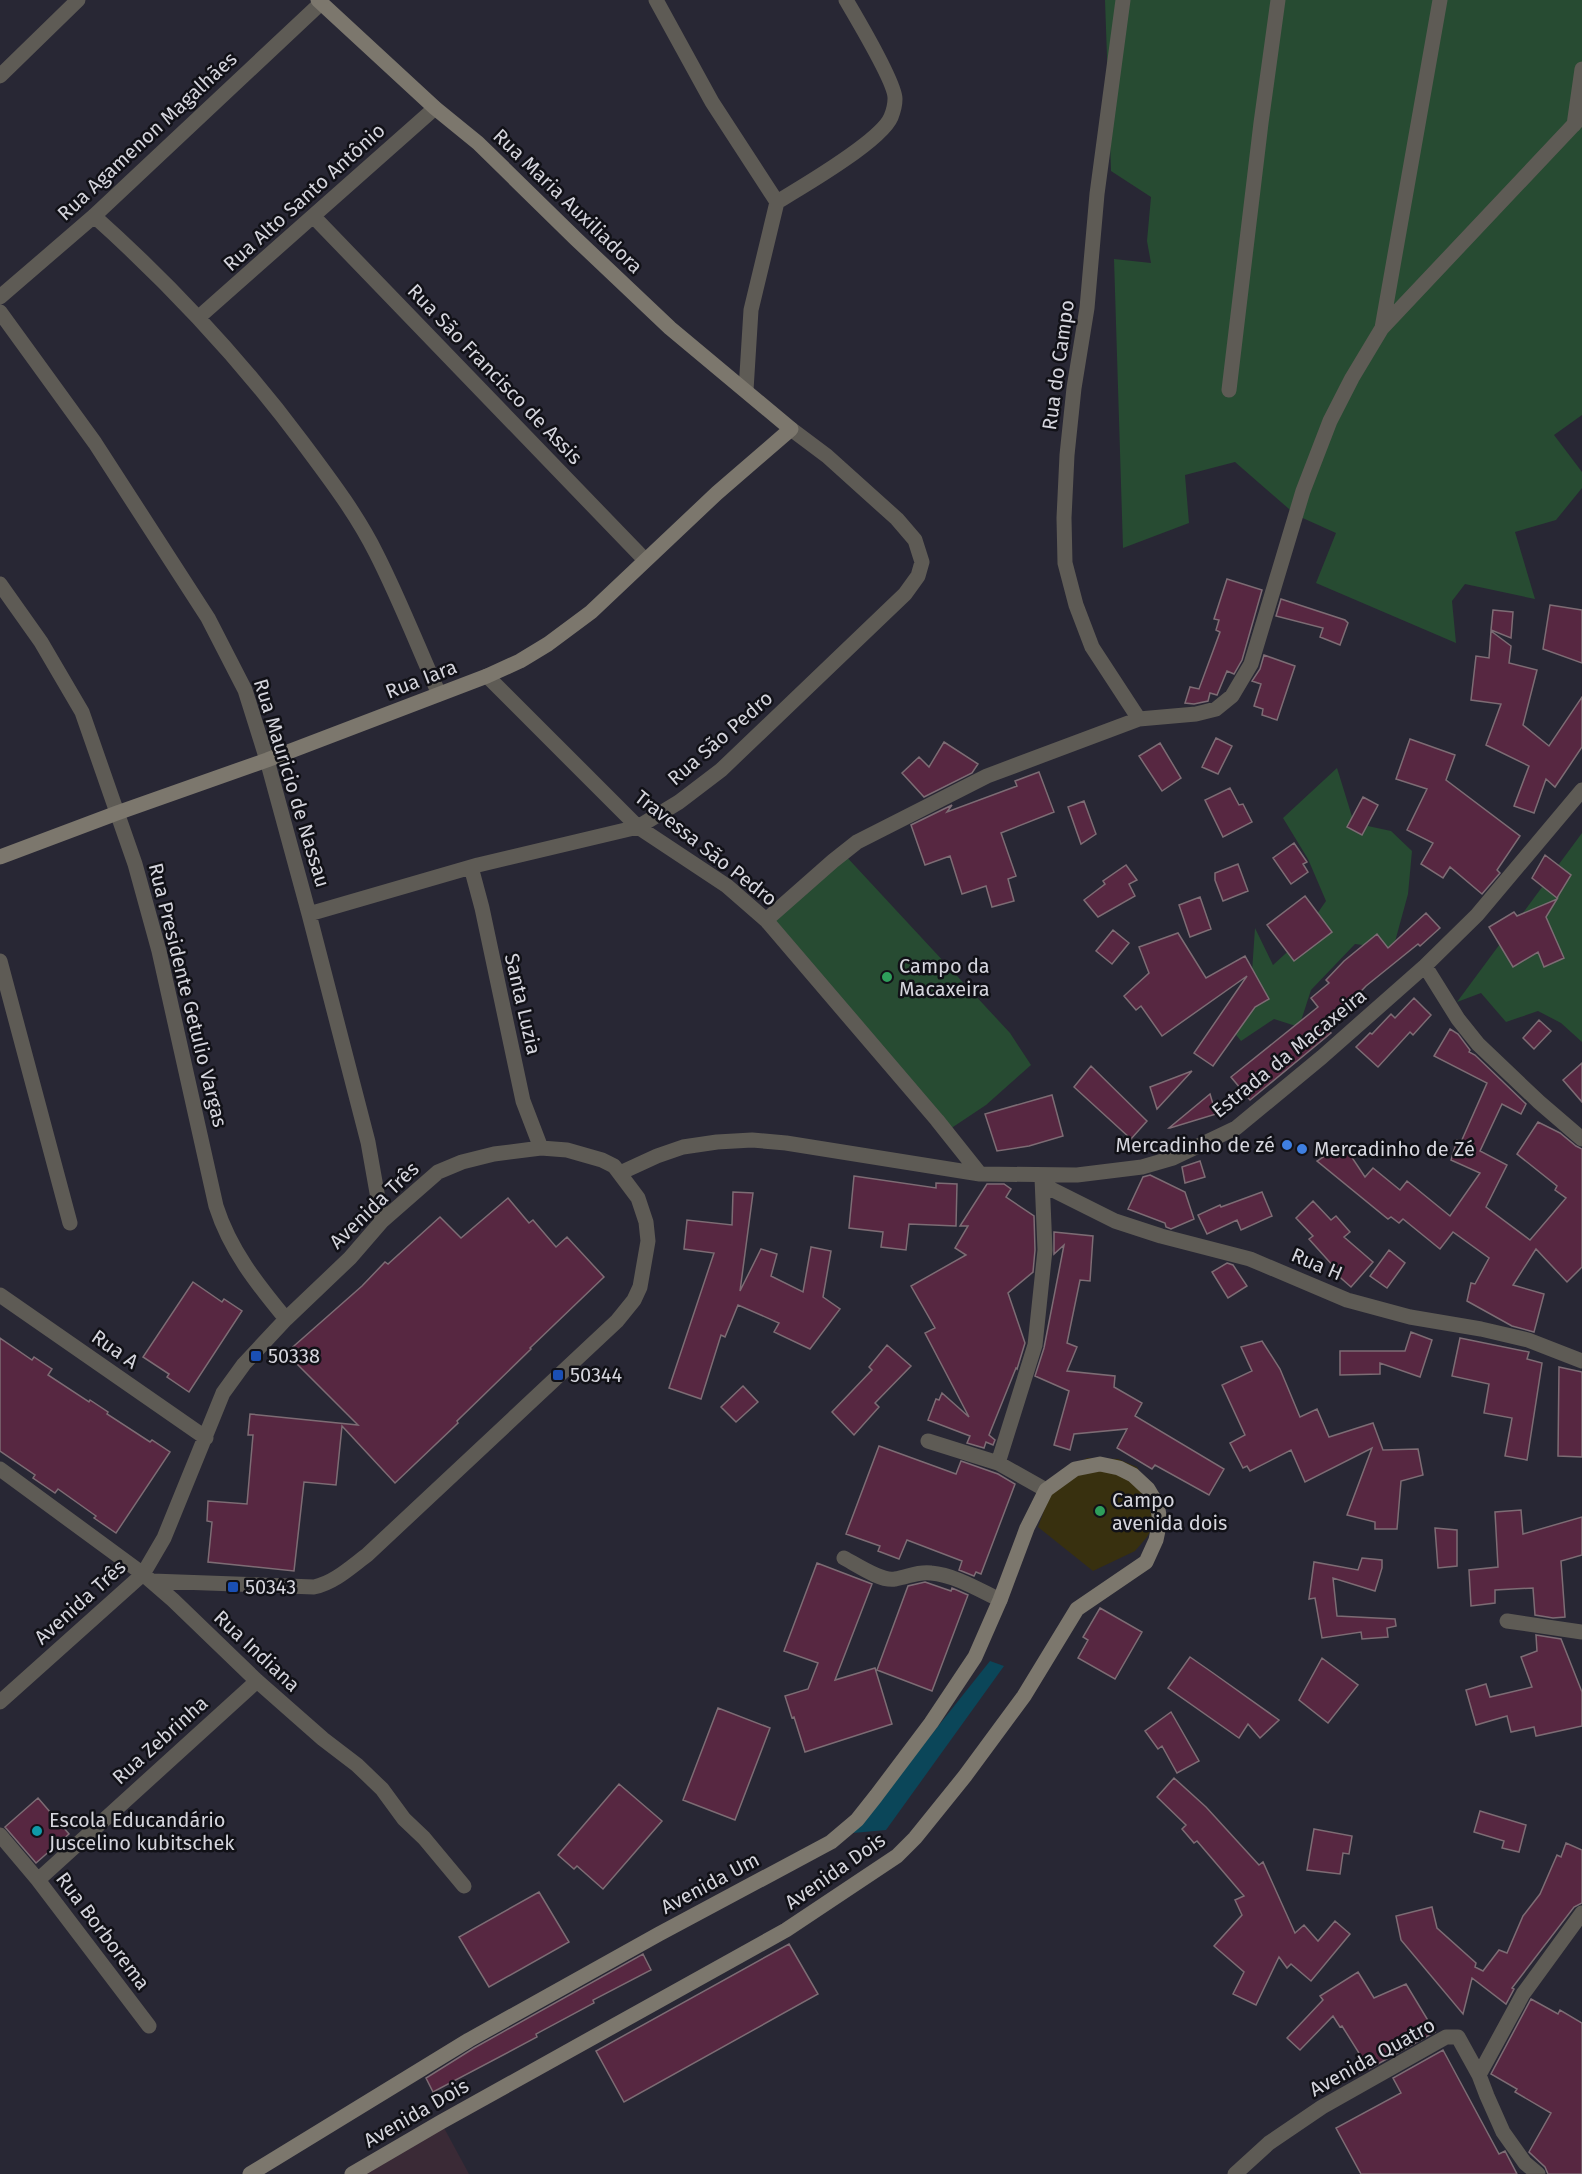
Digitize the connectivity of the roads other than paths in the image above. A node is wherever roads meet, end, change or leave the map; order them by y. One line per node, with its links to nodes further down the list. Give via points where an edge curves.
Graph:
1 (78, 0): 9 (street)
2 (656, 0): 12 (street, via 712,102)
3 (846, 0): 12 (street, via 889,79 896,98 891,118 840,163)
4 (1123, 0): 26 (street, Rua do Campo, via 1067,455 1065,563 1092,646)
5 (1278, 0): 20 (street)
6 (1440, 0): 18 (street)
7 (319, 2): 10 (street, Rua Maria Auxiliadora); 13 (street, Rua Agamenon Magalhães)
8 (1582, 69): 11 (street)
9 (0, 76)
10 (435, 108): 14 (street, Rua Alto Santo Antônio); 19 (street, Rua Maria Auxiliadora, via 478,143 670,328)
11 (1578, 121): 18 (street)
12 (777, 202): 19 (street, via 751,310)
13 (94, 216): 15 (street, Rua Agamenon Magalhães); 17 (street)
14 (314, 217): 17 (street, Rua Alto Santo Antônio); 22 (street, Rua São Francisco de Assis)
15 (0, 297)
16 (0, 312): 27 (street, Rua Mauricio de Nassau, via 94,443 208,618 245,690)
17 (199, 317): 25 (street, via 265,392 337,488 375,552)
18 (1382, 328): 26 (street, via 1330,421 1303,491 1251,664 1232,696 1216,709 1196,714)
19 (746, 390): 21 (street, Rua Maria Auxiliadora)
20 (1229, 390)
21 (791, 429): 22 (street, Rua Iara); 30 (street, Rua São Pedro, via 897,519 915,540 922,562 918,576 905,594 721,770)
22 (645, 560): 24 (street, Rua Iara, via 591,612 548,644)
23 (0, 584): 29 (street, Rua Presidente Getulio Vargas, via 41,642 82,712)
24 (487, 676): 25 (street, Rua Iara); 30 (street, Travessa São Pedro)
25 (439, 694): 27 (street, Rua Iara)
26 (1139, 719): 34 (street, via 987,776 882,828 833,861)
27 (267, 760): 29 (street, Rua Iara); 33 (street, Rua Mauricio de Nassau)
28 (1582, 790): 36 (street, Estrada da Macaxeira, via 1477,915)
29 (117, 813): 31 (street, Rua Iara); 45 (street, Rua Presidente Getulio Vargas, via 159,951 223,1229 235,1253)
30 (638, 827): 32 (street, Rua São Pedro); 34 (street, Travessa São Pedro, via 727,886)
31 (0, 857)
32 (471, 867): 33 (street, Rua São Pedro); 38 (street, Santa Luzia, via 523,1101)
33 (309, 914): 42 (street, Rua Mauricio de Nassau, via 368,1142)
34 (766, 920): 40 (street, Travessa São Pedro)
35 (0, 961): 43 (street)
36 (1425, 966): 37 (street, via 1478,1044); 41 (street, Estrada da Macaxeira, via 1236,1128 1173,1158 1143,1167)
37 (1582, 1139)
38 (542, 1148): 39 (street, Avenida Três, via 602,1160); 42 (street, Avenida Três, via 494,1154 438,1172)
39 (620, 1173): 40 (street, Estrada da Macaxeira, via 683,1147 752,1140); 53 (street, Avenida Três, via 639,1198 646,1222 648,1241 634,1300 367,1555 322,1586 314,1587)
40 (980, 1174): 41 (street, Estrada da Macaxeira)
41 (1042, 1180): 46 (street, Rua H, via 1115,1221 1250,1259 1347,1300 1410,1317 1528,1340); 49 (street, via 1045,1250 1035,1345)
42 (382, 1221): 45 (street, Avenida Três, via 350,1258)
43 (70, 1223)
44 (0, 1295): 47 (street, Rua A)
45 (286, 1319): 47 (street, Avenida Três, via 223,1393)
46 (1582, 1361)
47 (206, 1438): 53 (street, Avenida Três)
48 (928, 1441): 49 (street)
49 (998, 1463): 51 (street)
50 (0, 1469): 53 (street, Rua Indiana)
51 (1046, 1490): 54 (street, Avenida Um); 66 (street, Avenida Dois, via 1083,1467 1100,1464 1119,1468 1148,1489 1157,1504 1160,1521 1156,1540 1146,1562 1077,1609 1024,1696 897,1856 786,1930)
52 (844, 1558): 54 (street, via 882,1578 893,1580 913,1573 932,1573)
53 (148, 1577): 57 (street, Rua Indiana); 58 (street, Avenida Três)
54 (1000, 1600): 65 (street, Avenida Um, via 975,1657 931,1723 857,1820 831,1842 469,2040)
55 (1508, 1621): 56 (street)
56 (1582, 1632)
57 (256, 1681): 60 (street, Rua Zebrinha); 61 (street, Rua Indiana, via 382,1789)
58 (0, 1702)
59 (0, 1834): 60 (street, Rua Borborema)
60 (38, 1880): 63 (street, Rua Borborema)
61 (464, 1886)
62 (1582, 1913): 64 (street, via 1523,1994)
63 (149, 2026)
64 (1479, 2074): 67 (street, Avenida Quatro, via 1458,2037 1446,2037 1322,2107 1269,2143); 68 (street, via 1503,2132)
65 (250, 2174)
66 (352, 2174)
67 (1235, 2174)
68 (1538, 2174)

